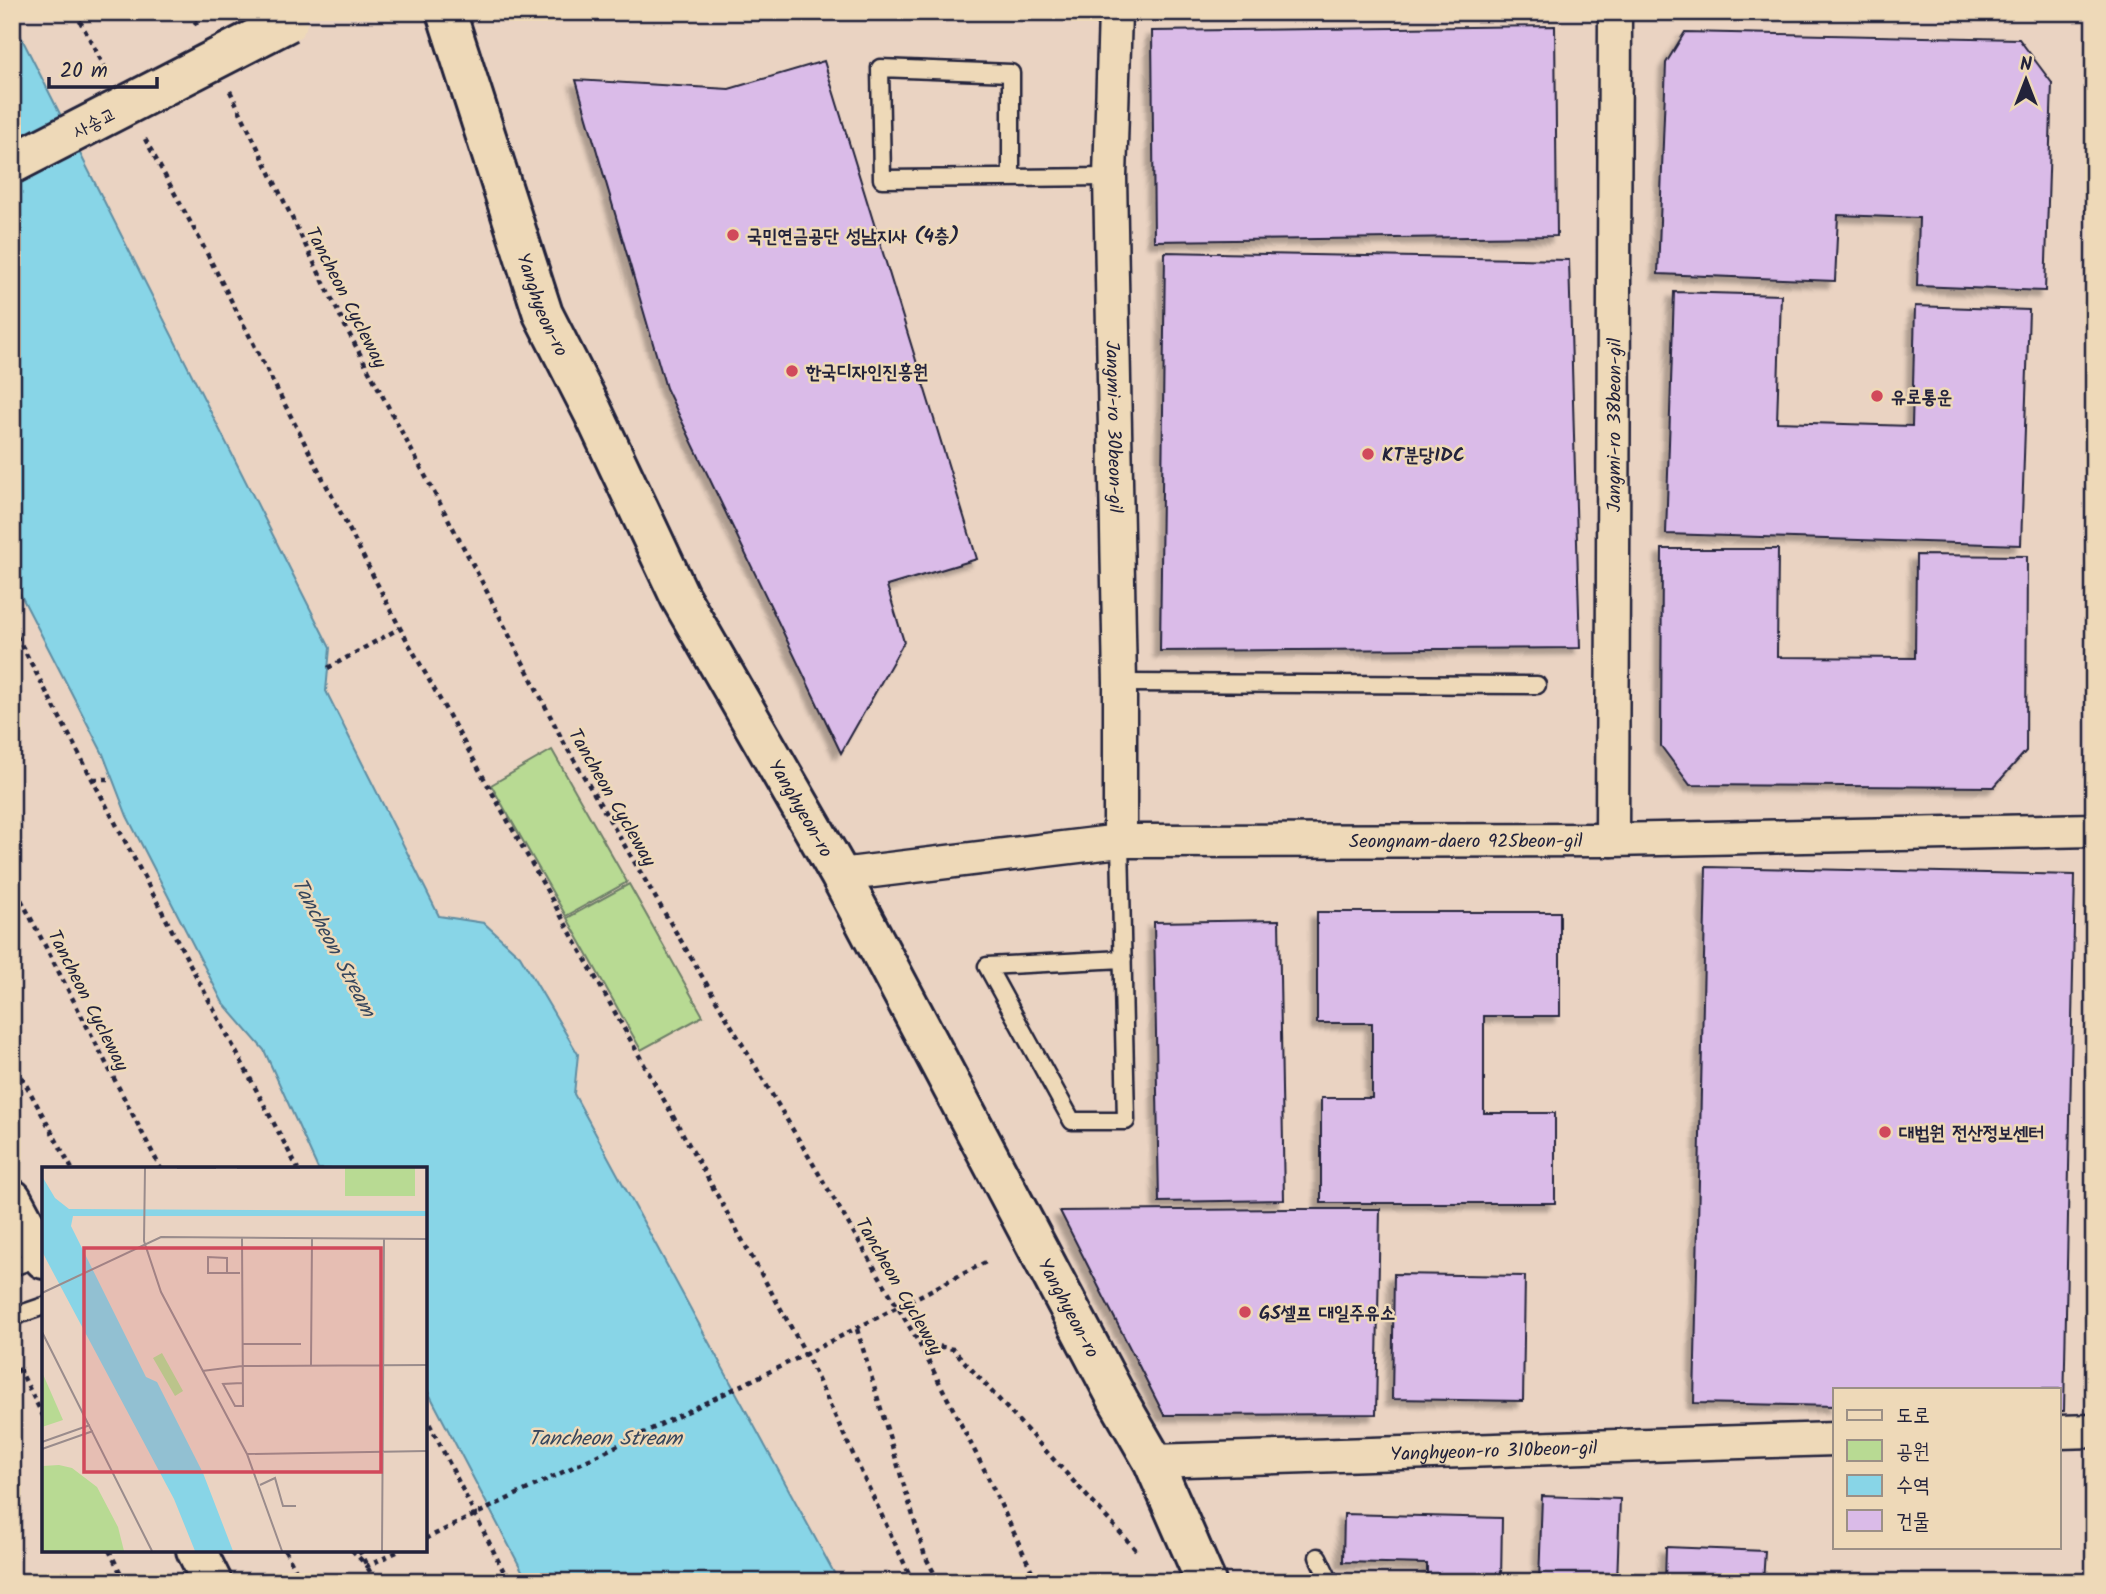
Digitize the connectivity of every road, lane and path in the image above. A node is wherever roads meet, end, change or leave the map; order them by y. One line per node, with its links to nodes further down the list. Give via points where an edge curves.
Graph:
1 (75, 12): 9 (path)
2 (190, 12): 7 (path)
3 (446, 12): 24 (main road, Yanghyeon-ro, via 543,314 680,597)
4 (1115, 12): 12 (street, Jangmi-ro 30beon-gil)
5 (1615, 12): 22 (street, Jangmi-ro 38beon-gil)
6 (288, 22): 11 (main road, 사송교, bridge)
7 (202, 36)
8 (225, 83): 35 (path, Tancheon Cycleway, via 344,324 564,743)
9 (114, 84)
10 (141, 131): 15 (path)
11 (12, 164)
12 (1110, 177): 13 (lane); 17 (street, Jangmi-ro 30beon-gil)
13 (1011, 178): 13 (lane, via 882,179 880,68 1011,73)
14 (12, 627): 19 (path)
15 (400, 628): 16 (path); 39 (path)
16 (328, 668)
17 (1120, 683): 18 (lane); 23 (street, Jangmi-ro 30beon-gil)
18 (1537, 685)
19 (93, 779): 20 (path); 30 (path)
20 (113, 779)
21 (2094, 830): 22 (street, Seongnam-daero 925beon-gil)
22 (1612, 840): 23 (street, Seongnam-daero 925beon-gil)
23 (1120, 841): 24 (street, Seongnam-daero 925beon-gil); 26 (lane)
24 (840, 874): 46 (main road, Yanghyeon-ro)
25 (12, 882): 29 (path, Tancheon Cycleway)
26 (1123, 959): 26 (lane, via 1126,1121 1072,1121 987,966)
27 (12, 1059): 28 (path)
28 (71, 1167)
29 (160, 1167)
30 (297, 1167)
31 (12, 1199): 32 (main road)
32 (33, 1261)
33 (986, 1262): 35 (path)
34 (42, 1307): 36 (lane)
35 (898, 1307): 37 (path); 38 (path, Tancheon Cycleway)
36 (12, 1317)
37 (857, 1329): 39 (path); 64 (path, via 925,1556)
38 (919, 1343): 49 (path, via 953,1349); 65 (path, Tancheon Cycleway)
39 (806, 1354): 47 (path); 63 (path)
40 (12, 1360): 41 (path)
41 (42, 1414)
42 (427, 1419): 47 (path)
43 (2094, 1431): 44 (street)
44 (2060, 1432)
45 (1833, 1439): 46 (street, Yanghyeon-ro 310beon-gil)
46 (1153, 1461): 66 (main road, Yanghyeon-ro)
47 (475, 1516): 48 (path); 62 (path)
48 (427, 1538)
49 (1137, 1551)
50 (110, 1552): 58 (path)
51 (196, 1552): 59 (main road)
52 (286, 1552): 60 (path)
53 (354, 1552): 57 (path)
54 (360, 1552): 57 (path)
55 (397, 1552): 57 (path)
56 (1318, 1557): 67 (lane)
57 (367, 1566): 61 (path)
58 (125, 1582)
59 (212, 1582)
60 (302, 1582)
61 (375, 1582)
62 (509, 1582)
63 (913, 1582)
64 (939, 1582)
65 (1037, 1582)
66 (1206, 1582)
67 (1330, 1582)

